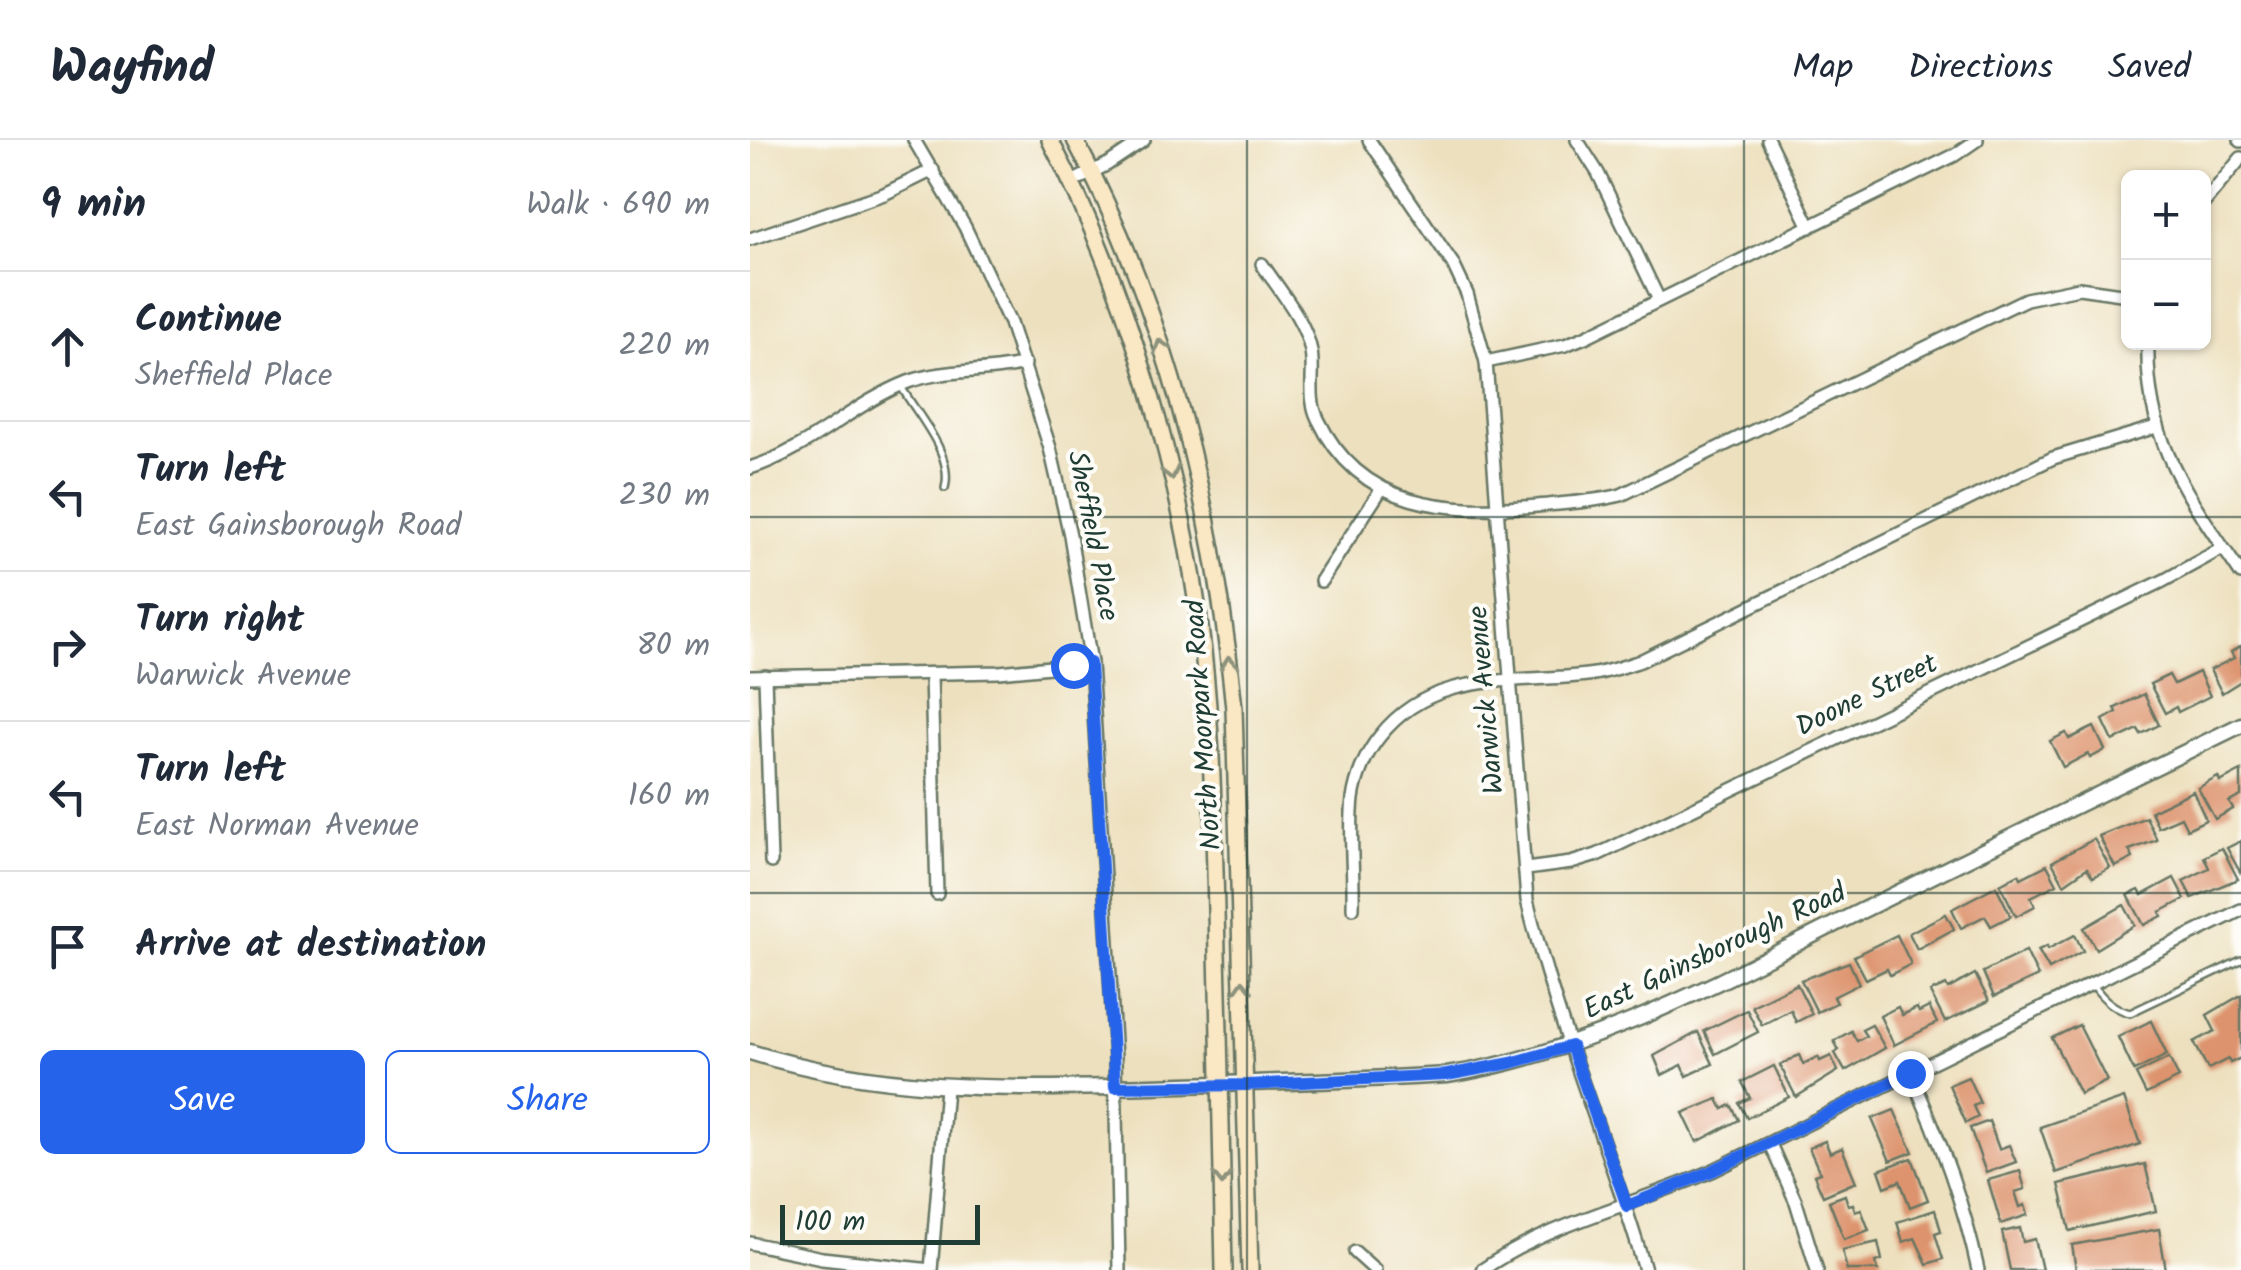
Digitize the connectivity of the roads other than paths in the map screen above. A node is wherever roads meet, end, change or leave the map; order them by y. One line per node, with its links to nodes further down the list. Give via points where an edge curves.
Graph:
1 (914, 140): 10 (street, Sheffield Place)
2 (1050, 140): 12 (main road, North Moorpark Road)
3 (1075, 140): 11 (main road, North Moorpark Road)
4 (1144, 140): 11 (street)
5 (1369, 140): 20 (street, Warwick Avenue, via 1453,264)
6 (1576, 140): 18 (street)
7 (1768, 140): 14 (street)
8 (1971, 142): 14 (street)
9 (2241, 158): 13 (street)
10 (933, 170): 15 (street, via 884,194); 21 (street, Sheffield Place, via 992,280)
11 (1092, 173): 12 (street); 48 (main road, North Moorpark Road, one-way to 11, via 1234,708 1214,552 1169,371)
12 (1070, 183): 47 (main road, North Moorpark Road, one-way to 47, via 1156,417 1195,597 1210,729)
13 (2211, 194)
14 (1810, 226): 18 (street)
15 (750, 239)
16 (1262, 264): 26 (street, via 1306,336 1312,401 1323,428 1356,471)
17 (2121, 295): 27 (street, via 2079,288 2026,299 1621,495)
18 (1659, 300): 20 (street, via 1565,345)
19 (2148, 350): 23 (street)
20 (1486, 362): 27 (street, Warwick Avenue)
21 (1024, 364): 22 (street); 31 (street, Sheffield Place, via 1070,535)
22 (900, 386): 24 (street, via 790,453); 25 (lane, via 941,455)
23 (2156, 427): 28 (street, via 2182,487); 35 (street, via 2023,471 1640,661 1589,675)
24 (750, 468)
25 (944, 488)
26 (1382, 488): 27 (street, via 1429,506); 30 (street)
27 (1498, 509): 35 (street, Warwick Avenue)
28 (2223, 548): 29 (street); 38 (street, Doone Street, via 1597,855)
29 (2241, 574)
30 (1321, 581)
31 (1090, 663): 32 (street); 49 (street, Sheffield Place)
32 (931, 674): 33 (street); 39 (street)
33 (765, 676): 34 (street); 37 (street)
34 (750, 677)
35 (1508, 681): 38 (street, Warwick Avenue); 40 (street, via 1420,699 1376,741 1353,799)
36 (2241, 725): 44 (street, East Gainsborough Road, via 1696,993)
37 (771, 862)
38 (1526, 868): 44 (street, Warwick Avenue, via 1540,953)
39 (937, 894)
40 (1353, 908)
41 (2241, 910): 43 (street)
42 (2241, 960): 43 (lane, via 2130,1013)
43 (2092, 984): 46 (street)
44 (1571, 1046): 48 (street, East Gainsborough Road, via 1447,1075); 52 (street, Warwick Avenue)
45 (750, 1052): 50 (street, East Gainsborough Road, via 847,1075)
46 (1910, 1073): 51 (street); 63 (street, via 1954,1175)
47 (1220, 1085): 48 (street, East Gainsborough Road); 49 (street, East Gainsborough Road); 57 (main road, North Moorpark Road, one-way to 57)
48 (1246, 1085): 58 (main road, North Moorpark Road)
49 (1115, 1087): 50 (street, East Gainsborough Road); 56 (street, Sheffield Place)
50 (946, 1088): 55 (street)
51 (1770, 1144): 52 (street); 62 (street)
52 (1627, 1206): 60 (street, via 1532,1239); 61 (street, Warwick Avenue)
53 (750, 1243): 55 (street)
54 (1355, 1252): 59 (street)
55 (931, 1270)
56 (1119, 1270)
57 (1224, 1270)
58 (1250, 1270)
59 (1375, 1270)
60 (1482, 1270)
61 (1645, 1270)
62 (1817, 1270)
63 (1978, 1270)

